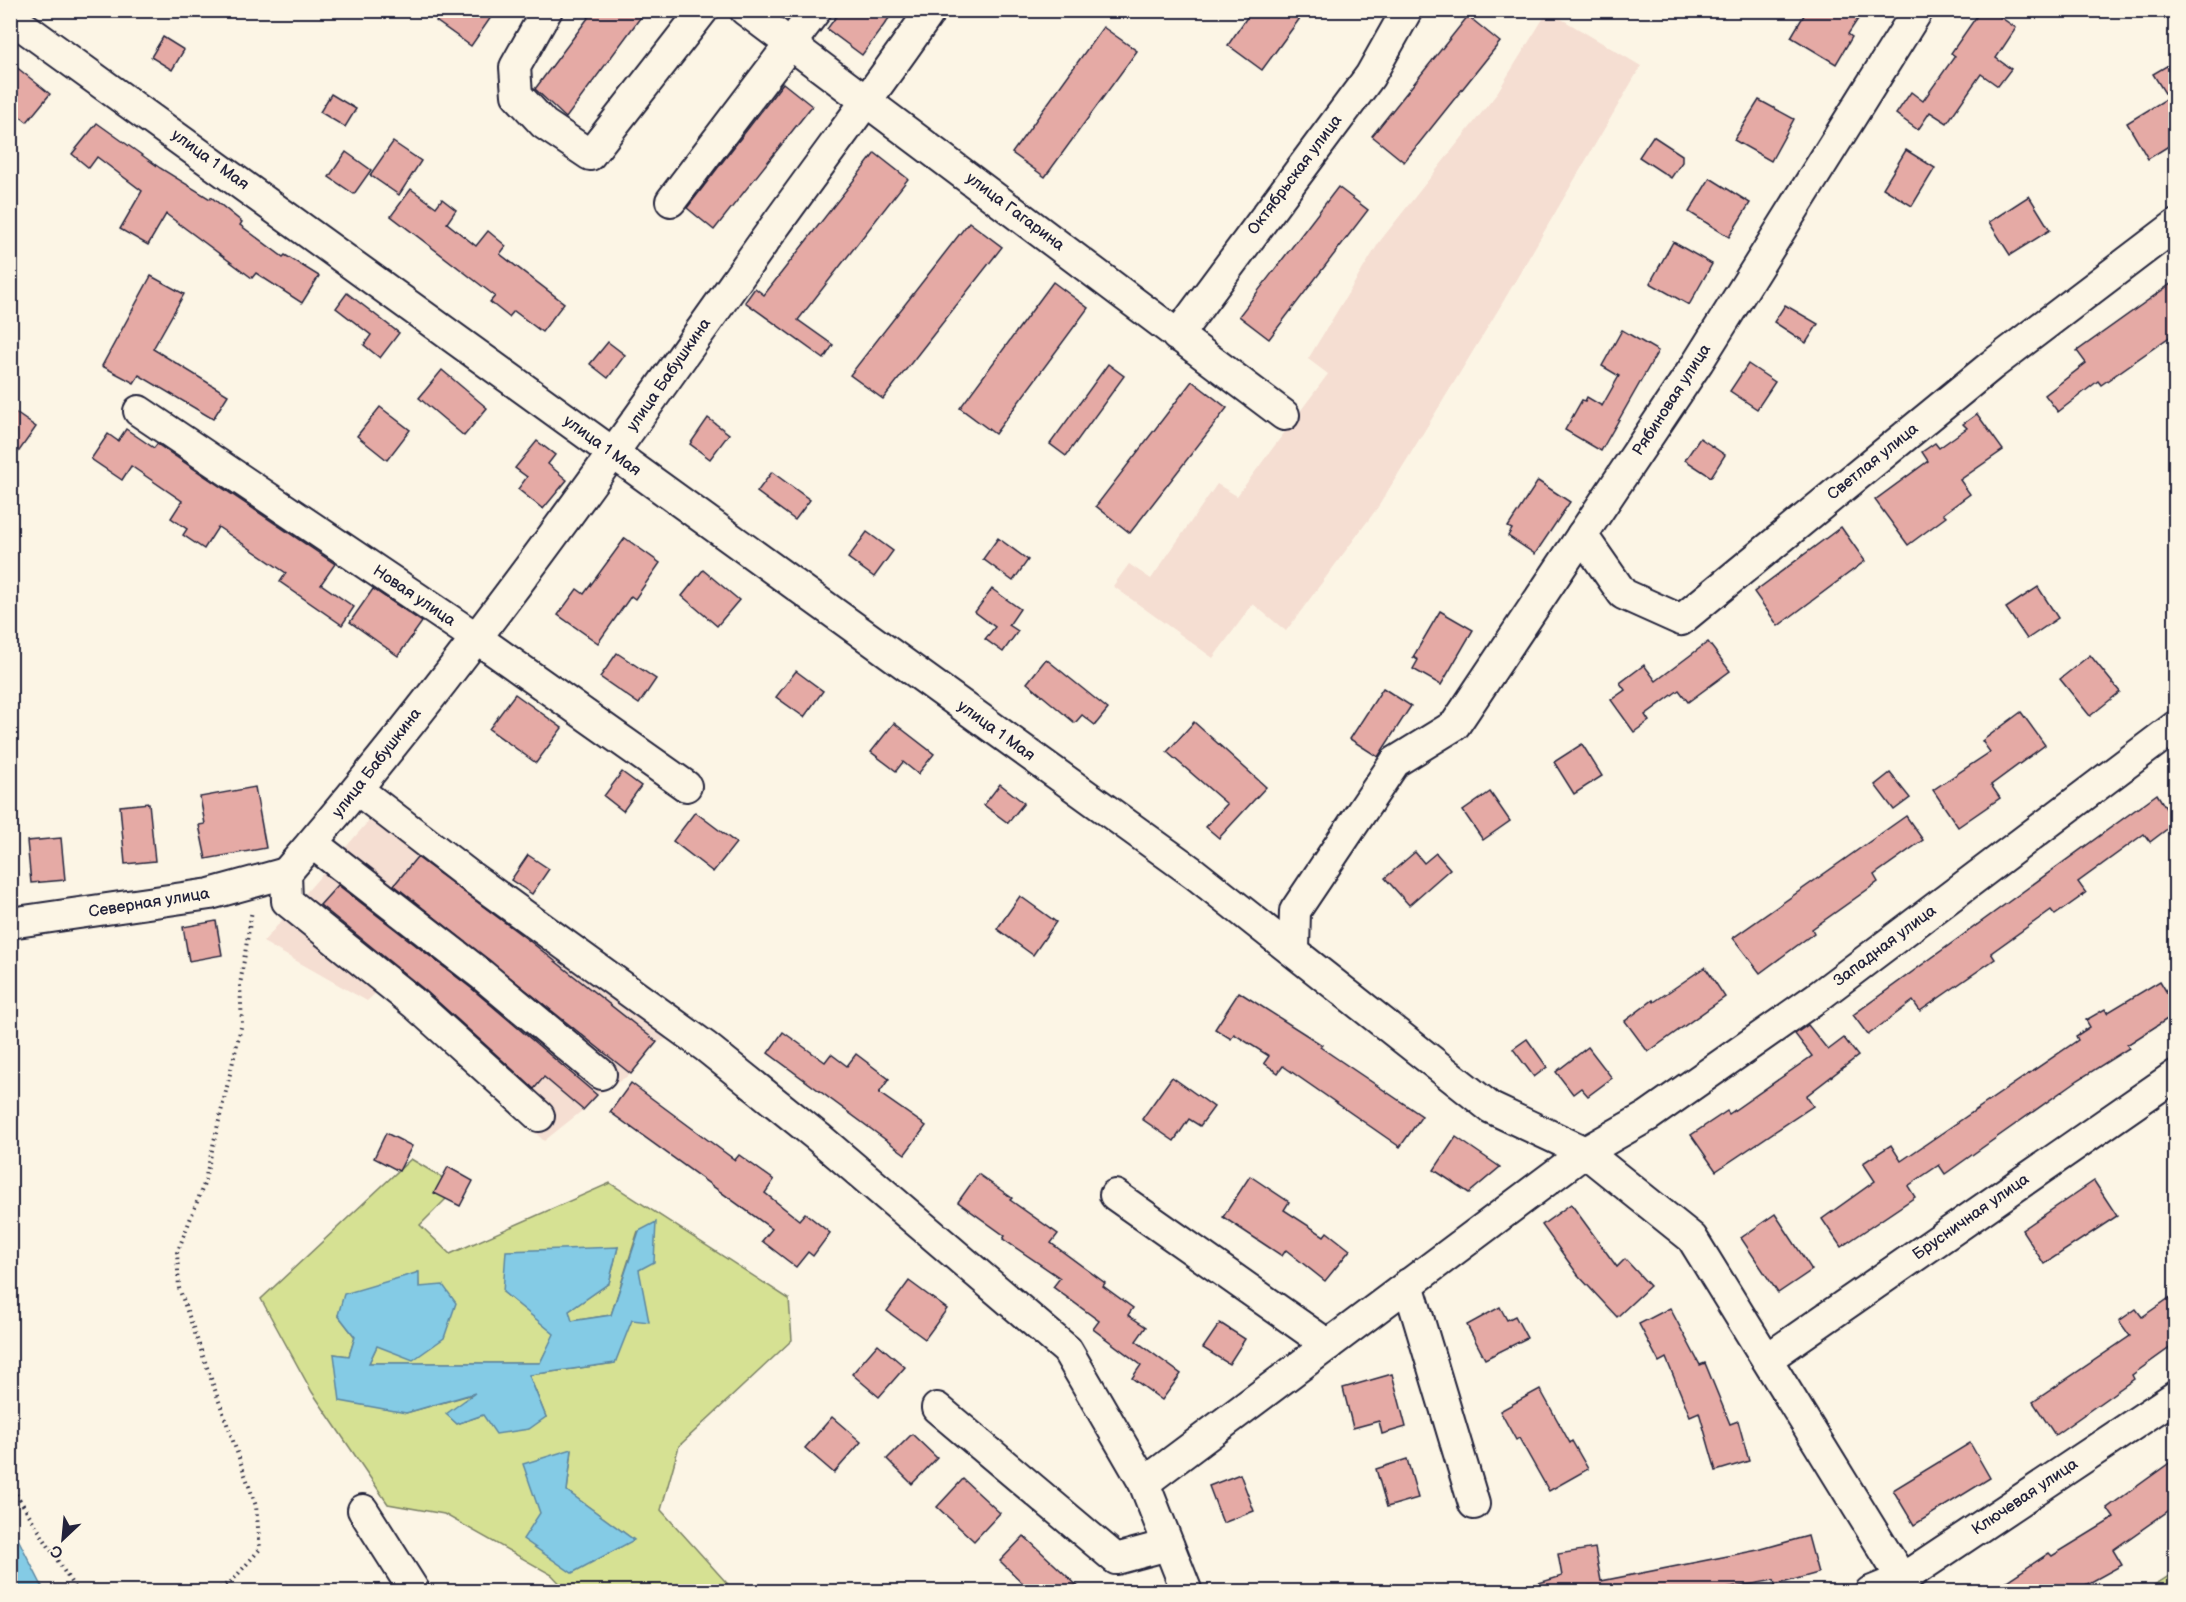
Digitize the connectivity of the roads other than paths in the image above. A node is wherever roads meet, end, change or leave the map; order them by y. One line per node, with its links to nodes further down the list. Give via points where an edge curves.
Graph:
1 (547, 10): 2 (street, via 515,67 517,95 544,124 590,155)
2 (703, 10)
3 (816, 10): 9 (street)
4 (931, 10): 10 (street, улица Бабушкина)
5 (1407, 10): 13 (street, Октябрьская улица, via 1370,76)
6 (1918, 10): 17 (street, Рябиновая улица, via 1698,362)
7 (749, 12): 9 (street, улица Гагарина)
8 (10, 17): 16 (street, улица 1 Мая)
9 (791, 44): 10 (street, улица Гагарина); 11 (street)
10 (868, 101): 13 (street, улица Гагарина); 16 (street, улица Бабушкина, via 822,159)
11 (671, 201)
12 (2175, 225): 17 (street, Светлая улица, via 1992,365 1681,620 1623,594)
13 (1177, 336): 15 (street, улица Гагарина)
14 (139, 411): 18 (street, Новая улица)
15 (1284, 415)
16 (613, 454): 18 (street, улица Бабушкина); 25 (street, улица 1 Мая, via 1195,874)
17 (1582, 535): 25 (street, Рябиновая улица, via 1455,725 1395,762 1295,911)
18 (475, 637): 20 (street, Новая улица); 21 (street, улица Бабушкина)
19 (2175, 726): 29 (street, Западная улица, via 1820,996 1648,1116)
20 (686, 786)
21 (358, 790): 22 (street, улица Бабушкина); 36 (street, via 706,1047 818,1137 1067,1350)
22 (312, 843): 23 (street, улица Бабушкина); 26 (street, via 482,975)
23 (286, 873): 24 (street, Северная улица, via 210,894); 28 (street, via 287,901 415,1004)
24 (10, 923)
25 (1294, 951): 29 (street, улица 1 Мая, via 1491,1108)
26 (601, 1074)
27 (2175, 1075): 33 (street, Брусничная улица)
28 (538, 1116)
29 (1585, 1152): 31 (street, Западная улица); 33 (street, улица 1 Мая, via 1692,1238)
30 (1115, 1195): 32 (street)
31 (1408, 1284): 32 (street, Западная улица); 37 (street)
32 (1328, 1345): 36 (street, Западная улица)
33 (1767, 1359): 40 (street, улица 1 Мая)
34 (2175, 1396): 40 (street, Ключевая улица)
35 (937, 1408): 39 (street, via 1116,1559)
36 (1144, 1483): 39 (street)
37 (1474, 1504)
38 (363, 1510): 41 (street)
39 (1168, 1545): 42 (street)
40 (1902, 1579): 43 (street, Ключевая улица)
41 (415, 1592)
42 (1186, 1592)
43 (1870, 1592)

